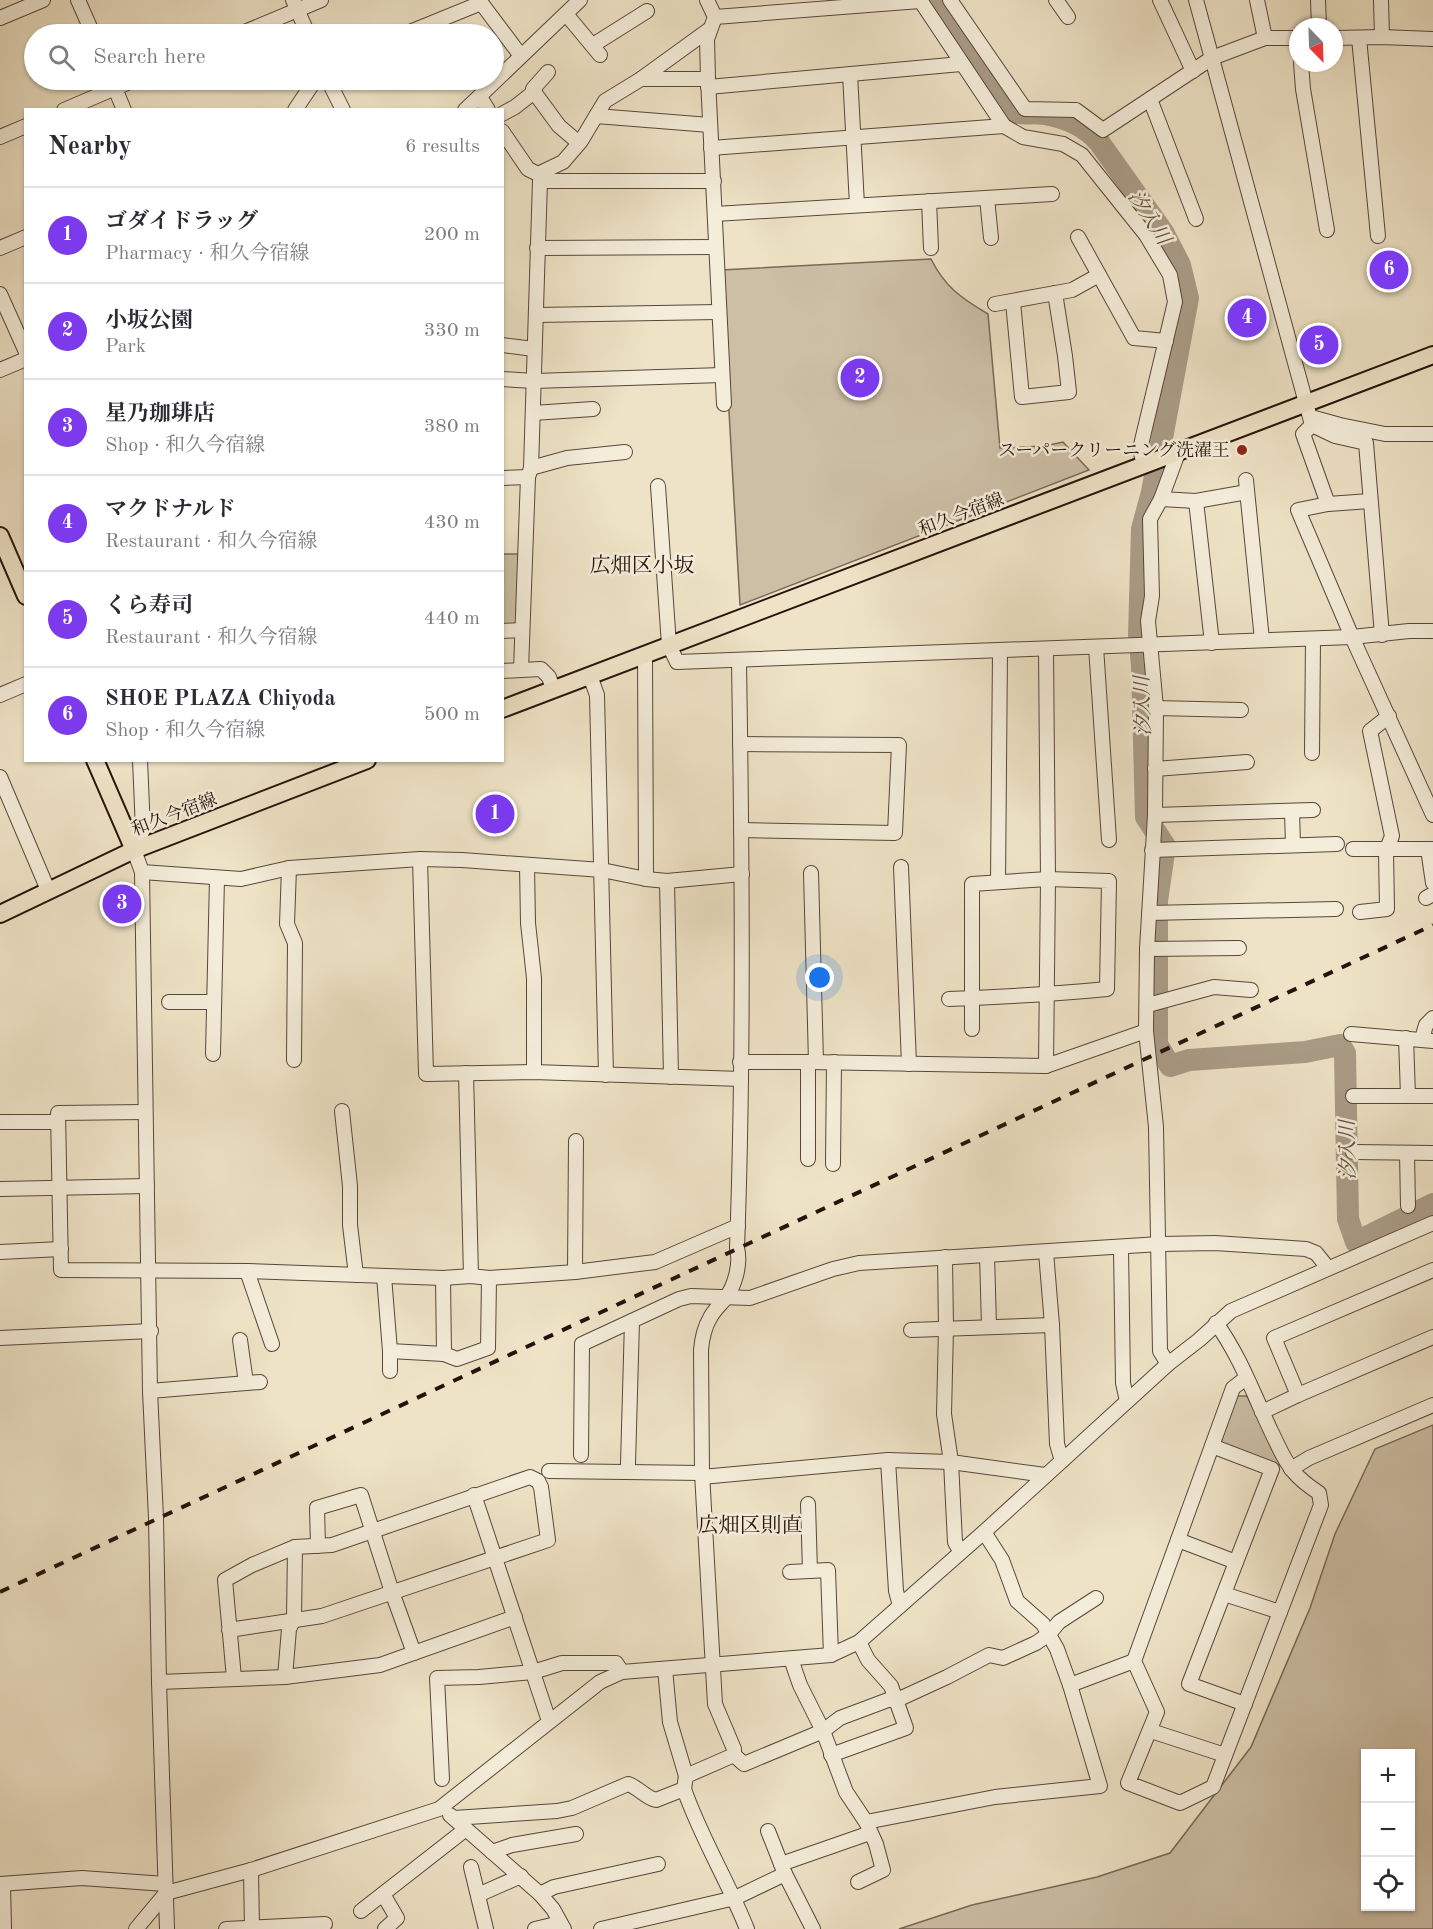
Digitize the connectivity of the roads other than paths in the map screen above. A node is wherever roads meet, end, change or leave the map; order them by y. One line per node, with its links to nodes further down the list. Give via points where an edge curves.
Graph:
1 (43, 0): 20 (street)
2 (78, 0): 23 (street)
3 (321, 0): 16 (street)
4 (580, 0): 18 (street)
5 (707, 0): 22 (street)
6 (920, 0): 15 (street); 37 (street)
7 (950, 0): 52 (street, via 1025,109 1076,110 1104,130)
8 (1056, 0): 19 (street)
9 (1161, 0): 38 (street)
10 (1196, 0): 36 (street)
11 (1257, 0): 30 (street)
12 (1318, 0): 21 (street)
13 (1381, 0): 29 (street)
14 (480, 2): 26 (street); 27 (street)
15 (830, 4): 22 (street)
16 (295, 5): 24 (street); 25 (street)
17 (647, 11): 18 (street, via 597,50)
18 (566, 14): 35 (street)
19 (1068, 17)
20 (0, 18)
21 (1319, 18)
22 (712, 23): 43 (street); 44 (street, via 707,39)
23 (89, 24)
24 (259, 24)
25 (304, 24)
26 (428, 24)
27 (497, 24)
28 (504, 34): 35 (street)
29 (1382, 37): 33 (street); 34 (street)
30 (1265, 38): 31 (street); 36 (street)
31 (1289, 38)
32 (1343, 38): 33 (street)
33 (1359, 38): 78 (street)
34 (1433, 39)
35 (521, 56): 41 (street)
36 (1212, 58): 38 (street); 106 (street)
37 (961, 64): 42 (street); 62 (street)
38 (1193, 71): 52 (street)
39 (548, 72): 50 (street)
40 (1302, 72): 77 (street)
41 (504, 73)
42 (850, 74): 44 (street); 66 (street)
43 (640, 79): 44 (street); 60 (street, via 605,101)
44 (708, 83): 61 (street)
45 (102, 90): 53 (street)
46 (116, 90): 54 (street)
47 (308, 90): 55 (street)
48 (333, 90): 56 (street)
49 (486, 90): 51 (street)
50 (534, 92): 59 (street); 67 (street)
51 (480, 96): 57 (street); 58 (street)
52 (1150, 99): 76 (street)
53 (68, 108)
54 (123, 108)
55 (296, 108)
56 (342, 108)
57 (467, 108)
58 (487, 108)
59 (504, 113)
60 (596, 116): 61 (street); 67 (street)
61 (710, 124): 68 (street)
62 (1004, 126): 66 (street); 93 (street, via 1023,137 1063,144 1082,155 1146,236 1170,275 1175,302)
63 (24, 127): 65 (street)
64 (504, 134): 69 (street)
65 (0, 137)
66 (854, 137): 68 (street); 74 (street)
67 (579, 143): 69 (street, via 563,162)
68 (711, 148): 70 (street)
69 (539, 178): 70 (street); 84 (street)
70 (714, 181): 75 (street)
71 (1052, 194): 72 (street)
72 (987, 198): 73 (street); 81 (street)
73 (929, 201): 74 (street); 85 (street)
74 (857, 205): 75 (street)
75 (715, 214): 82 (street)
76 (1196, 219)
77 (1327, 230)
78 (1378, 236)
79 (1078, 237): 86 (street)
80 (24, 238): 83 (street)
81 (991, 238)
82 (715, 247): 84 (street); 91 (street)
83 (0, 248)
84 (537, 248): 92 (street)
85 (931, 248)
86 (1099, 275): 88 (street, via 1072,290); 93 (street, via 1134,338)
87 (0, 294): 95 (street)
88 (1055, 294): 89 (street); 89 (street, via 1069,392 1022,397)
89 (1013, 302): 90 (street)
90 (995, 304)
91 (718, 312): 92 (street); 100 (street)
92 (536, 315): 96 (street)
93 (1166, 341): 110 (street, via 1140,449)
94 (504, 345): 96 (street)
95 (24, 348)
96 (534, 349): 102 (street)
97 (1433, 355): 106 (main road, 和久今宿線)
98 (24, 360): 99 (street)
99 (0, 370)
100 (722, 375): 102 (street); 103 (street)
101 (504, 380): 102 (street)
102 (534, 381): 105 (street)
103 (724, 404)
104 (593, 409): 105 (street)
105 (533, 413): 111 (street)
106 (1309, 415): 107 (street, via 1385,434); 109 (main road, 和久今宿線); 116 (street, via 1335,436 1366,442); 117 (street, via 1303,434)
107 (1433, 434)
108 (625, 452): 111 (street, via 567,458)
109 (1174, 454): 110 (main road, 和久今宿線); 114 (street)
110 (1144, 465): 128 (main road, 和久今宿線)
111 (530, 472): 112 (street); 120 (street)
112 (504, 478)
113 (658, 486): 128 (street)
114 (1161, 499): 115 (street); 129 (street, via 1150,519)
115 (1196, 501): 126 (street, via 1246,486); 127 (street)
116 (1370, 501): 117 (street); 123 (street)
117 (1328, 504): 124 (street, via 1298,510)
118 (0, 536): 119 (main road)
119 (24, 591)
120 (522, 630): 121 (street); 135 (street)
121 (504, 631)
122 (1433, 631): 123 (street)
123 (1382, 635): 124 (street)
124 (1352, 637): 125 (street); 144 (street)
125 (1313, 639): 126 (street); 146 (street)
126 (1262, 640): 127 (street)
127 (1212, 642): 129 (street)
128 (669, 645): 133 (main road, 和久今宿線); 134 (street, via 677,662)
129 (1149, 645): 130 (street); 142 (street)
130 (1096, 647): 131 (street); 160 (street)
131 (1046, 649): 132 (street); 178 (street)
132 (999, 651): 134 (street); 180 (street)
133 (645, 655): 137 (main road, 和久今宿線); 177 (street)
134 (739, 661): 145 (street)
135 (521, 670): 136 (street); 139 (street, via 541,669)
136 (504, 671)
137 (590, 676): 139 (main road, 和久今宿線); 172 (street, via 597,695)
138 (24, 685): 140 (street)
139 (553, 689): 141 (main road, 和久今宿線)
140 (3, 693)
141 (504, 708)
142 (1156, 708): 143 (street); 151 (street)
143 (1241, 710)
144 (1389, 716): 153 (street); 167 (street, via 1370,731 1392,836)
145 (740, 744): 159 (street); 159 (street, via 899,745 895,833)
146 (1312, 753)
147 (96, 762): 166 (main road)
148 (140, 762): 166 (street, via 143,830)
149 (363, 762): 166 (main road, 和久今宿線)
150 (1247, 762): 151 (street)
151 (1155, 769): 157 (street)
152 (0, 777): 154 (street)
153 (1430, 797): 158 (street)
154 (4, 799): 182 (street)
155 (1313, 810): 156 (street)
156 (1292, 811): 157 (street); 163 (street)
157 (1155, 815): 161 (street)
158 (1433, 815)
159 (741, 830): 175 (street)
160 (1108, 840)
161 (1152, 843): 163 (street, via 1167,850); 185 (street)
162 (1337, 844): 163 (street)
163 (1293, 845)
164 (1353, 849): 167 (street)
165 (1430, 849): 167 (street); 181 (street)
166 (134, 850): 173 (street); 182 (main road, 和久今宿線)
167 (1386, 850): 184 (street, via 1388,909)
168 (420, 859): 169 (street); 171 (street); 210 (street, via 426,1074)
169 (527, 865): 172 (street); 209 (street, via 534,978)
170 (902, 867): 207 (street)
171 (289, 868): 176 (street, via 242,879); 203 (street, via 287,924 296,943)
172 (602, 870): 177 (street); 211 (street)
173 (142, 872): 176 (street); 218 (street)
174 (812, 873): 205 (street)
175 (742, 874): 179 (street); 204 (street)
176 (217, 878): 194 (street)
177 (646, 879): 179 (street)
178 (1048, 879): 180 (street); 190 (street); 190 (street, via 1109,881 1107,989)
179 (667, 881): 212 (street)
180 (998, 882): 191 (street, via 972,884)
181 (1433, 883)
182 (48, 890): 186 (main road, 和久今宿線)
183 (1336, 909): 185 (street)
184 (1360, 912)
185 (1153, 913): 188 (street)
186 (0, 914)
187 (1239, 948): 188 (street)
188 (1147, 949): 195 (street)
189 (1251, 990): 195 (street, via 1214,987)
190 (1047, 995): 191 (street); 208 (street)
191 (972, 998): 192 (street); 197 (street)
192 (949, 999)
193 (169, 1002): 194 (street)
194 (214, 1002): 202 (street)
195 (1148, 1005): 198 (street)
196 (1433, 1018): 201 (street, via 1426,1025)
197 (972, 1029)
198 (1146, 1031): 208 (street); 233 (street, via 1156,1127)
199 (1351, 1034): 200 (street)
200 (1406, 1038): 201 (street); 215 (street)
201 (1427, 1040)
202 (213, 1054)
203 (294, 1060)
204 (740, 1062): 205 (street); 213 (street)
205 (812, 1062): 206 (street); 225 (street)
206 (834, 1062): 207 (street); 226 (street)
207 (909, 1064): 208 (street)
208 (1046, 1066)
209 (534, 1072): 210 (street); 211 (street)
210 (466, 1073): 247 (street)
211 (606, 1075): 212 (street)
212 (671, 1077): 213 (street)
213 (741, 1079): 232 (street)
214 (1353, 1096): 215 (street)
215 (1408, 1096): 216 (street)
216 (1433, 1096)
217 (342, 1111): 245 (street)
218 (146, 1112): 220 (street, via 58,1113); 227 (street)
219 (0, 1122): 220 (street)
220 (58, 1122): 228 (street)
221 (576, 1141): 244 (street)
222 (1353, 1152): 223 (street)
223 (1407, 1153): 224 (street); 230 (street)
224 (1433, 1154)
225 (808, 1159)
226 (833, 1164)
227 (147, 1186): 228 (street); 243 (street)
228 (59, 1187): 229 (street); 235 (street)
229 (0, 1189)
230 (1408, 1206)
231 (1433, 1223): 240 (street)
232 (738, 1226): 244 (street, via 655,1262); 250 (street, via 737,1269)
233 (1160, 1244): 234 (street); 240 (street, via 1215,1243 1306,1250 1316,1253); 264 (street, via 1160,1352)
234 (1121, 1248): 237 (street); 271 (street)
235 (61, 1249): 236 (street); 243 (street, via 61,1270)
236 (0, 1252)
237 (1046, 1252): 238 (street); 253 (street)
238 (987, 1255): 239 (street); 254 (street)
239 (945, 1257): 250 (street, via 859,1263 750,1298); 255 (street)
240 (1328, 1268): 252 (street, via 1231,1311)
241 (1433, 1270): 270 (street, via 1274,1338)
242 (247, 1271): 243 (street); 245 (street); 261 (street)
243 (150, 1272): 257 (street)
244 (575, 1272): 249 (street)
245 (356, 1275): 246 (street)
246 (384, 1276): 248 (street); 262 (street)
247 (471, 1276): 248 (street); 249 (street)
248 (442, 1278): 263 (street)
249 (489, 1278): 263 (street, via 488,1348 458,1359)
250 (727, 1297): 251 (street, via 679,1299); 282 (street, via 711,1315 703,1332)
251 (632, 1321): 275 (street, via 582,1344); 279 (street)
252 (1216, 1323): 264 (street); 266 (street)
253 (1052, 1325): 254 (street); 277 (street)
254 (989, 1326): 255 (street)
255 (946, 1328): 256 (street); 278 (street, via 944,1414)
256 (910, 1330)
257 (151, 1332): 259 (street); 269 (street)
258 (1433, 1337): 270 (street)
259 (0, 1338)
260 (240, 1340): 268 (street)
261 (272, 1344)
262 (390, 1351): 263 (street); 265 (street)
263 (444, 1354)
264 (1168, 1364): 271 (street)
265 (390, 1371)
266 (1246, 1378): 273 (street); 274 (street, via 1233,1388)
267 (260, 1382): 268 (street)
268 (246, 1383): 269 (street)
269 (150, 1391): 316 (street)
270 (1298, 1395): 273 (street)
271 (1127, 1401): 277 (street)
272 (1433, 1405): 280 (street)
273 (1262, 1412): 280 (street)
274 (1212, 1446): 288 (street); 293 (street, via 1272,1469)
275 (581, 1455)
276 (888, 1460): 278 (street); 282 (street); 299 (street)
277 (1062, 1461): 283 (street)
278 (951, 1462): 283 (street); 291 (street, via 955,1542)
279 (628, 1464)
280 (1292, 1469): 300 (street, via 1319,1493 1321,1505)
281 (549, 1472): 282 (street)
282 (702, 1475): 310 (street)
283 (1045, 1475): 287 (street)
284 (474, 1495): 286 (street); 292 (street); 292 (street, via 530,1477 541,1487 548,1540)
285 (808, 1504): 294 (street)
286 (372, 1531): 289 (street); 289 (street, via 361,1495 317,1508); 296 (street)
287 (984, 1532): 291 (street); 304 (street, via 1002,1560 1017,1601)
288 (1178, 1540): 293 (street); 309 (street)
289 (318, 1546): 290 (street)
290 (295, 1547): 302 (street); 303 (street, via 225,1580)
291 (960, 1551): 299 (street)
292 (495, 1557): 296 (street); 301 (street)
293 (1236, 1562): 297 (street)
294 (810, 1571): 295 (street); 307 (street, via 828,1570)
295 (790, 1572)
296 (392, 1592): 302 (street, via 322,1616); 306 (street)
297 (1224, 1594): 300 (street); 319 (street, via 1189,1684)
298 (1096, 1598): 304 (street, via 1059,1622)
299 (900, 1606): 305 (street)
300 (1280, 1612): 319 (street)
301 (515, 1617): 306 (street); 312 (street)
302 (294, 1619): 303 (street); 314 (street, via 289,1629)
303 (229, 1630): 315 (street)
304 (1049, 1634): 317 (street); 318 (street, via 1003,1658 989,1655)
305 (859, 1642): 307 (street); 318 (street)
306 (414, 1653): 314 (street, via 380,1665)
307 (831, 1655): 308 (street)
308 (791, 1659): 310 (street); 321 (street)
309 (1134, 1661): 317 (street); 322 (street, via 1157,1712)
310 (712, 1665): 311 (street); 323 (street, via 715,1704)
311 (665, 1669): 313 (street); 327 (street, via 670,1722)
312 (533, 1672): 313 (street, via 562,1663 616,1663); 320 (street); 326 (street, via 437,1678)
313 (622, 1672): 320 (street, via 600,1682)
314 (285, 1677): 315 (street)
315 (234, 1678): 316 (street)
316 (159, 1682): 344 (street)
317 (1070, 1685): 331 (street, via 1100,1786 995,1797)
318 (897, 1700): 321 (street, via 840,1718); 324 (street, via 906,1728)
319 (1245, 1704): 325 (street)
320 (549, 1721): 328 (street)
321 (823, 1731): 323 (street, via 744,1764); 324 (street)
322 (1150, 1731): 325 (street); 325 (street, via 1128,1783 1180,1803 1213,1787)
323 (734, 1755): 327 (street)
324 (831, 1755): 331 (street, via 846,1792)
325 (1225, 1755)
326 (442, 1779)
327 (685, 1782): 329 (street, via 652,1800 628,1784); 348 (street, via 714,1862)
328 (439, 1809): 330 (street); 340 (street)
329 (556, 1811): 330 (street); 335 (street)
330 (454, 1818): 332 (street)
331 (868, 1828): 339 (street); 342 (street, via 883,1870)
332 (466, 1829): 336 (street); 345 (street)
333 (768, 1832): 339 (street)
334 (576, 1834): 335 (street)
335 (561, 1837): 336 (street)
336 (492, 1852): 341 (street)
337 (658, 1864): 346 (street, via 554,1887)
338 (471, 1867): 347 (street)
339 (783, 1869): 348 (street); 362 (street)
340 (250, 1870): 344 (street); 352 (street)
341 (521, 1876): 346 (street); 347 (street)
342 (858, 1882)
343 (2, 1884): 344 (street, via 82,1878); 353 (street)
344 (165, 1888): 354 (street); 355 (street)
345 (383, 1894): 349 (street); 357 (street, via 397,1918)
346 (540, 1894): 351 (street)
347 (478, 1895): 358 (street)
348 (735, 1898): 360 (street); 361 (street)
349 (361, 1911)
350 (325, 1924): 352 (street)
351 (562, 1926): 359 (street)
352 (252, 1928): 356 (street)
353 (4, 1929)
354 (136, 1929)
355 (167, 1929)
356 (226, 1929)
357 (385, 1929)
358 (486, 1929)
359 (535, 1929)
360 (602, 1929)
361 (747, 1929)
362 (813, 1929)

